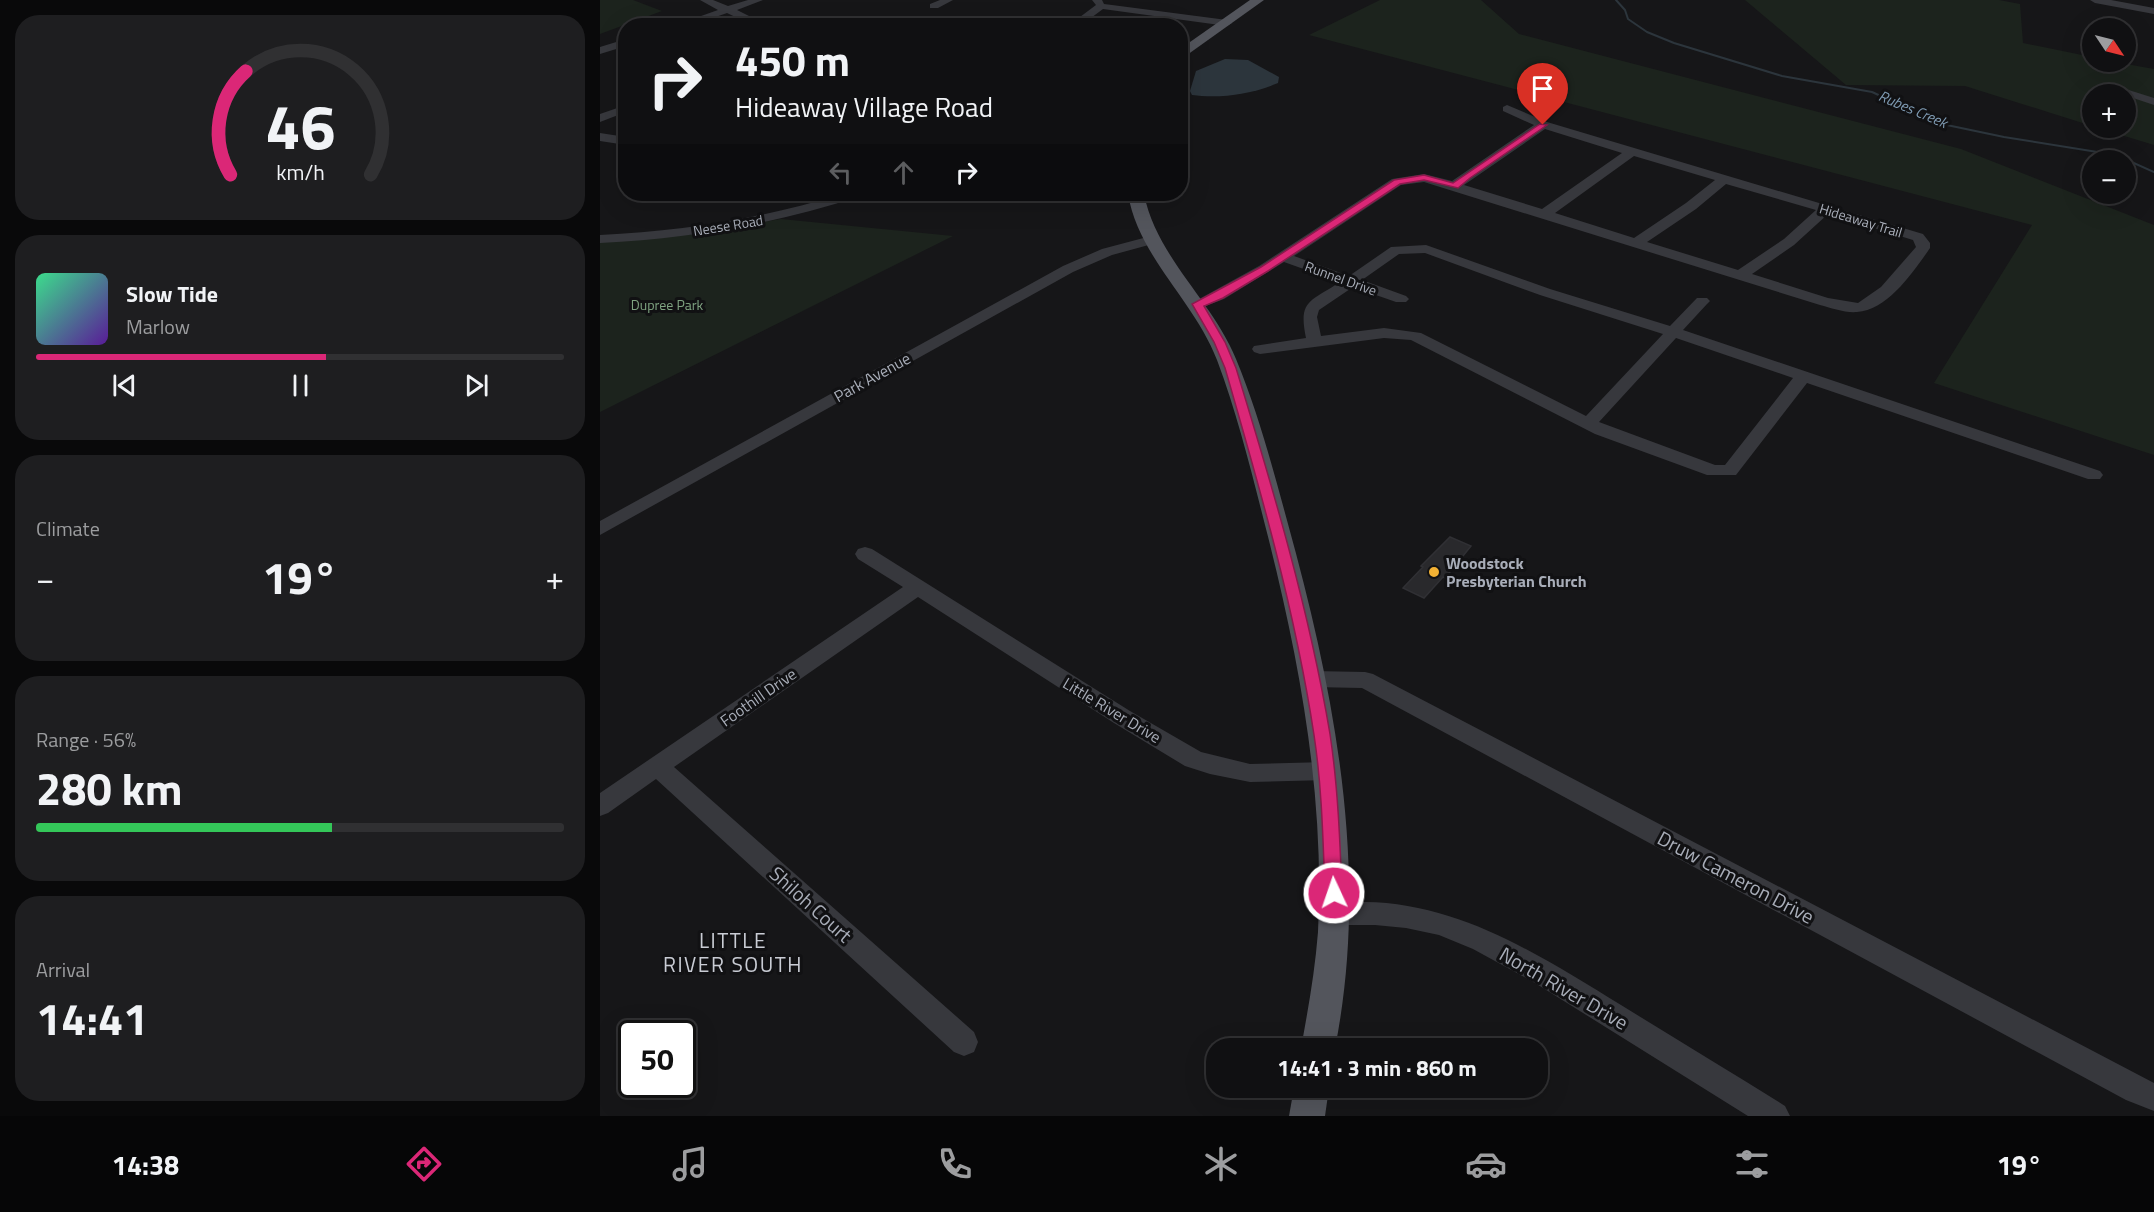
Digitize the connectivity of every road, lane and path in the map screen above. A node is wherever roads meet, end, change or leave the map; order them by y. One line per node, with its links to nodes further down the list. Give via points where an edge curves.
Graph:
1 (705, 0): 9 (street)
2 (758, 0): 9 (street)
3 (948, 0): 8 (street)
4 (1258, 0): 14 (main road)
5 (2095, 0): 6 (street)
6 (2114, 2): 10 (street)
7 (1099, 3): 13 (street); 14 (street)
8 (934, 6)
9 (728, 10): 11 (street); 12 (street)
10 (2154, 11)
11 (703, 18)
12 (746, 18)
13 (1081, 18)
14 (1227, 23): 16 (main road)
15 (618, 45): 17 (street)
16 (1188, 50)
17 (600, 51)
18 (2136, 96): 19 (street)
19 (2154, 102)
20 (1507, 109): 23 (street, Hideaway Trail)
21 (618, 111): 22 (street)
22 (600, 118)
23 (1543, 125): 26 (street, Hideaway Trail); 28 (street)
24 (600, 137): 25 (street)
25 (618, 140)
26 (1631, 152): 27 (street, Hideaway Trail); 32 (street)
27 (1723, 180): 31 (street, Hideaway Trail); 35 (street)
28 (1455, 186): 32 (street, Hideaway Trail); 36 (street, Hideaway Trail, via 1424,178 1397,182)
29 (831, 201): 33 (street, Neese Road, via 745,223)
30 (1138, 201): 34 (main road)
31 (1825, 209): 37 (street, via 1789,242); 37 (street, Hideaway Trail, via 1918,237 1923,248 1873,302 1862,308 1825,302)
32 (1543, 215): 35 (street, Hideaway Trail)
33 (600, 239)
34 (1151, 240): 41 (main road); 48 (street, Park Avenue, via 1107,252 1068,269)
35 (1635, 243): 37 (street, Hideaway Trail)
36 (1283, 257): 38 (street, Runnel Drive); 41 (street, Hideaway Trail, via 1219,296)
37 (1741, 275)
38 (1348, 281): 39 (street, Runnel Drive); 42 (street, via 1396,250 1426,249); 43 (street, via 1312,308 1309,317)
39 (1401, 299)
40 (1702, 301): 42 (street)
41 (1198, 304): 51 (main road, via 1220,342 1238,392 1281,538)
42 (1673, 332): 45 (street); 46 (street)
43 (1314, 340): 44 (street); 46 (street, via 1384,333 1415,336)
44 (1260, 349)
45 (1804, 375): 46 (street, via 1730,471 1713,471); 47 (street)
46 (1588, 424)
47 (2094, 475)
48 (600, 529)
49 (865, 554): 50 (street, Little River Drive)
50 (916, 588): 52 (street, Foothill Drive); 53 (street, Little River Drive, via 1193,759 1250,773)
51 (1312, 679): 53 (main road); 58 (street, Druw Cameron Drive, via 1365,680)
52 (657, 766): 54 (street, Foothill Drive); 57 (street, Shiloh Court)
53 (1327, 771): 55 (main road)
54 (600, 806)
55 (1334, 914): 56 (main road, via 1329,988); 61 (street, North River Drive, via 1415,917 1478,939 1525,963)
56 (1320, 1038)
57 (964, 1042)
58 (2154, 1097)
59 (1310, 1098): 60 (main road)
60 (1307, 1116)
61 (1775, 1116)

